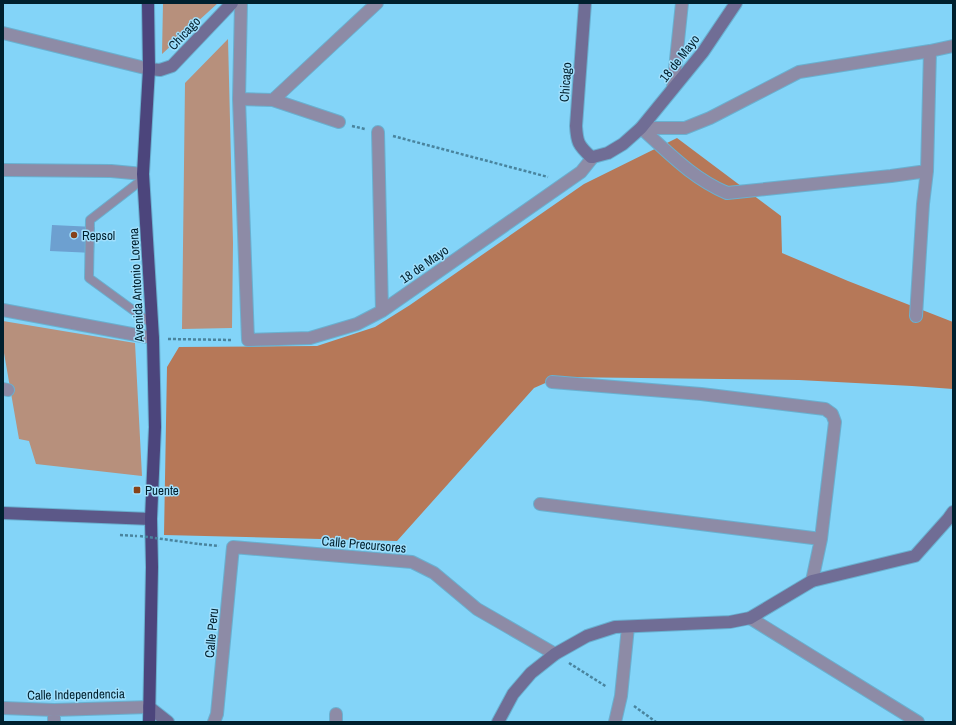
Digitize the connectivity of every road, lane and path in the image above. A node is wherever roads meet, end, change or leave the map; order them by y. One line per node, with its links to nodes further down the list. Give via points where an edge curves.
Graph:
1 (148, 3): 11 (highway, Avenida Antonio Lorena)
2 (232, 3): 11 (main road, Chicago, via 172,66 160,70)
3 (241, 3): 13 (street)
4 (377, 3): 14 (street)
5 (585, 3): 19 (main road, Chicago, via 576,126 581,148)
6 (682, 3): 12 (street)
7 (736, 3): 12 (main road, 18 de Mayo, via 703,52)
8 (3, 33): 11 (street)
9 (953, 46): 10 (street)
10 (930, 51): 17 (street, via 799,72 710,118 685,128); 21 (street)
11 (149, 69): 22 (highway, Avenida Antonio Lorena)
12 (673, 88): 17 (main road, 18 de Mayo)
13 (239, 99): 14 (street); 29 (street)
14 (273, 100): 15 (street)
15 (339, 122)
16 (353, 126): 18 (path)
17 (641, 128): 19 (main road, 18 de Mayo, via 624,144 608,153); 21 (street, via 690,172 727,193)
18 (378, 132): 23 (path); 25 (street)
19 (593, 157): 23 (street, 18 de Mayo, via 581,172)
20 (3, 170): 22 (street, via 112,171)
21 (927, 170): 26 (street)
22 (143, 176): 27 (highway, Avenida Antonio Lorena); 27 (lane, via 90,220 89,278)
23 (566, 182): 25 (street, 18 de Mayo)
24 (3, 310): 28 (street)
25 (382, 311): 29 (street, 18 de Mayo, via 357,324 310,338)
26 (916, 316)
27 (152, 324): 28 (highway, Avenida Antonio Lorena)
28 (153, 338): 29 (path); 34 (highway, Avenida Antonio Lorena, via 155,427)
29 (248, 340)
30 (552, 382): 36 (street, via 701,394 825,409 832,414 835,422)
31 (540, 504): 36 (street)
32 (953, 512): 39 (main road, via 914,556)
33 (3, 513): 34 (main road)
34 (151, 519): 43 (highway, Avenida Antonio Lorena)
35 (140, 536): 37 (path, bridge)
36 (821, 539): 39 (street)
37 (199, 544)
38 (233, 547): 42 (street, Calle Precursores, via 412,562 434,573 477,609); 49 (street, Calle Peru, via 217,714)
39 (812, 581): 40 (main road)
40 (750, 618): 41 (main road, via 730,622); 52 (street)
41 (628, 627): 42 (main road, via 586,636); 51 (street, via 621,696)
42 (555, 654): 50 (main road, via 531,673 517,689)
43 (149, 707): 45 (street, Calle Independencia); 47 (highway, Avenida Antonio Lorena); 48 (main road)
44 (3, 708): 45 (street, Calle Independencia)
45 (54, 710): 46 (street)
46 (54, 722)
47 (149, 722)
48 (168, 722)
49 (214, 722)
50 (498, 722)
51 (615, 722)
52 (918, 722)

